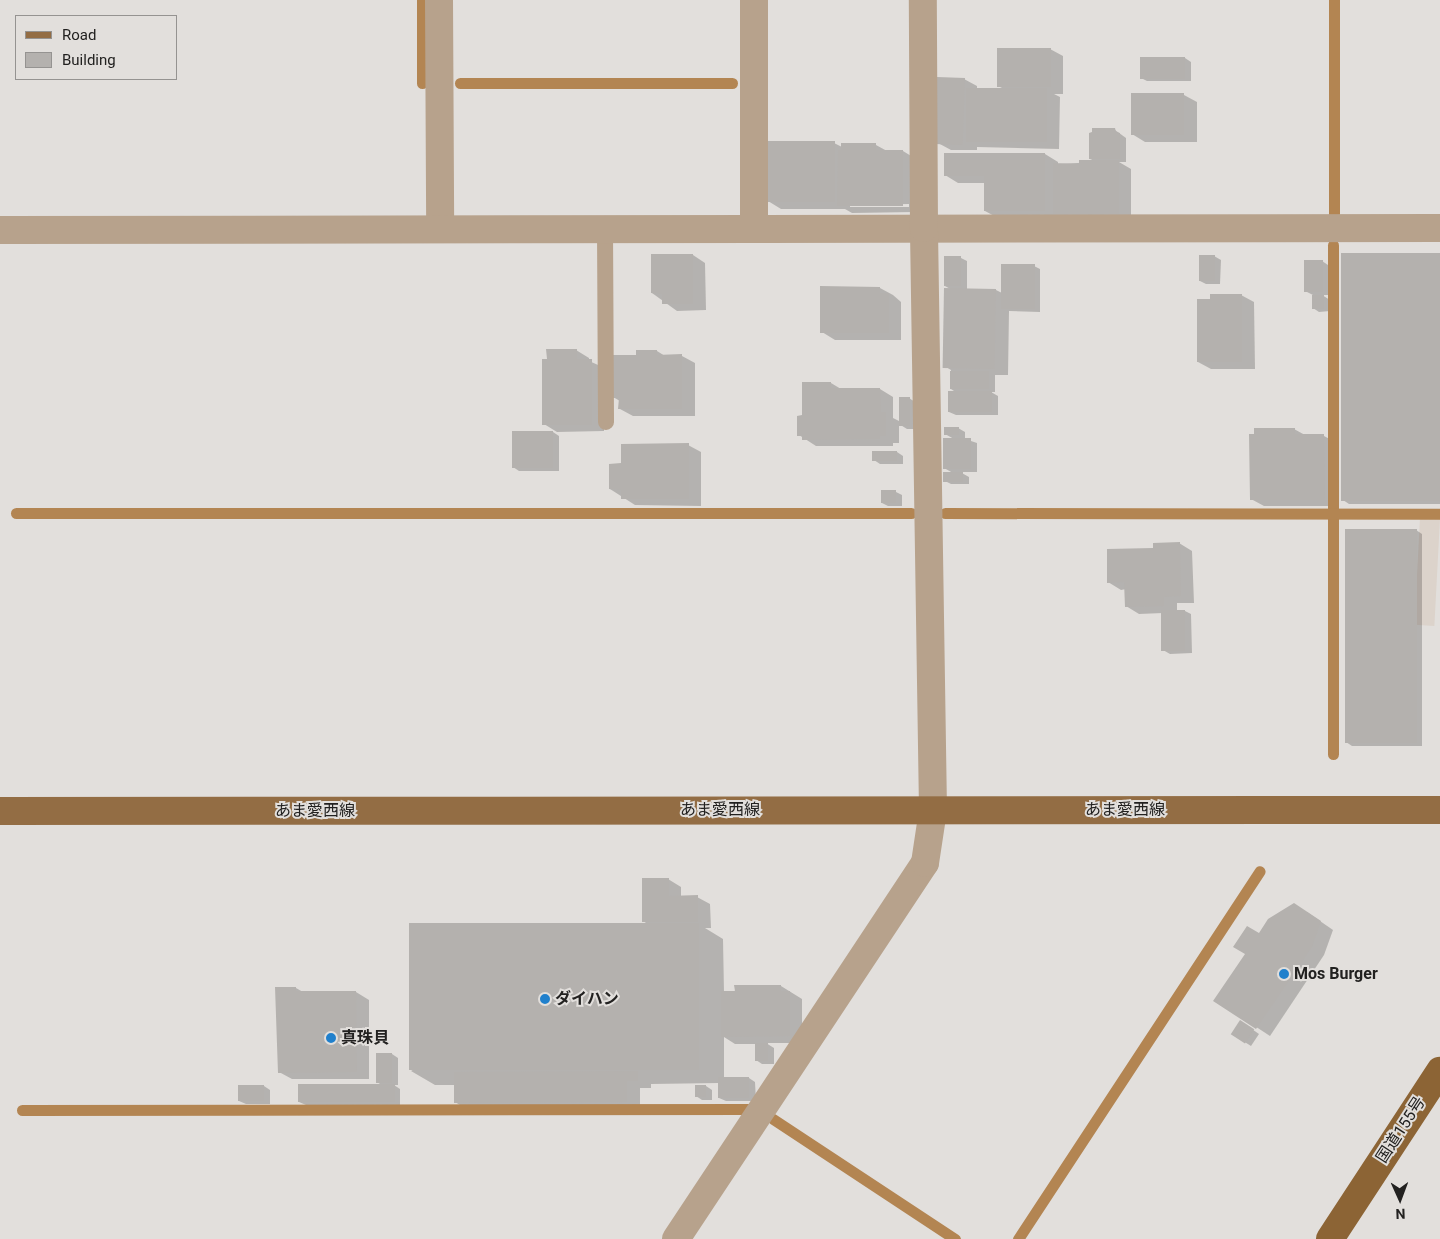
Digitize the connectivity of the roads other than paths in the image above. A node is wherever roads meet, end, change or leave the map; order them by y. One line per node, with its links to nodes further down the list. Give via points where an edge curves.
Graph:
1 (439, 0): 7 (street)
2 (754, 0): 4 (street)
3 (923, 0): 5 (street)
4 (754, 228): 5 (street); 8 (street)
5 (924, 228): 6 (street); 11 (street)
6 (1440, 228)
7 (440, 229): 8 (street); 9 (street)
8 (605, 229): 10 (lane)
9 (0, 230)
10 (606, 422)
11 (932, 810): 12 (main road, あま愛西線); 13 (main road, あま愛西線); 15 (street, via 925,863)
12 (1440, 810)
13 (0, 811)
14 (1440, 1071): 16 (highway, 国道155号)
15 (676, 1239)
16 (1330, 1239)

